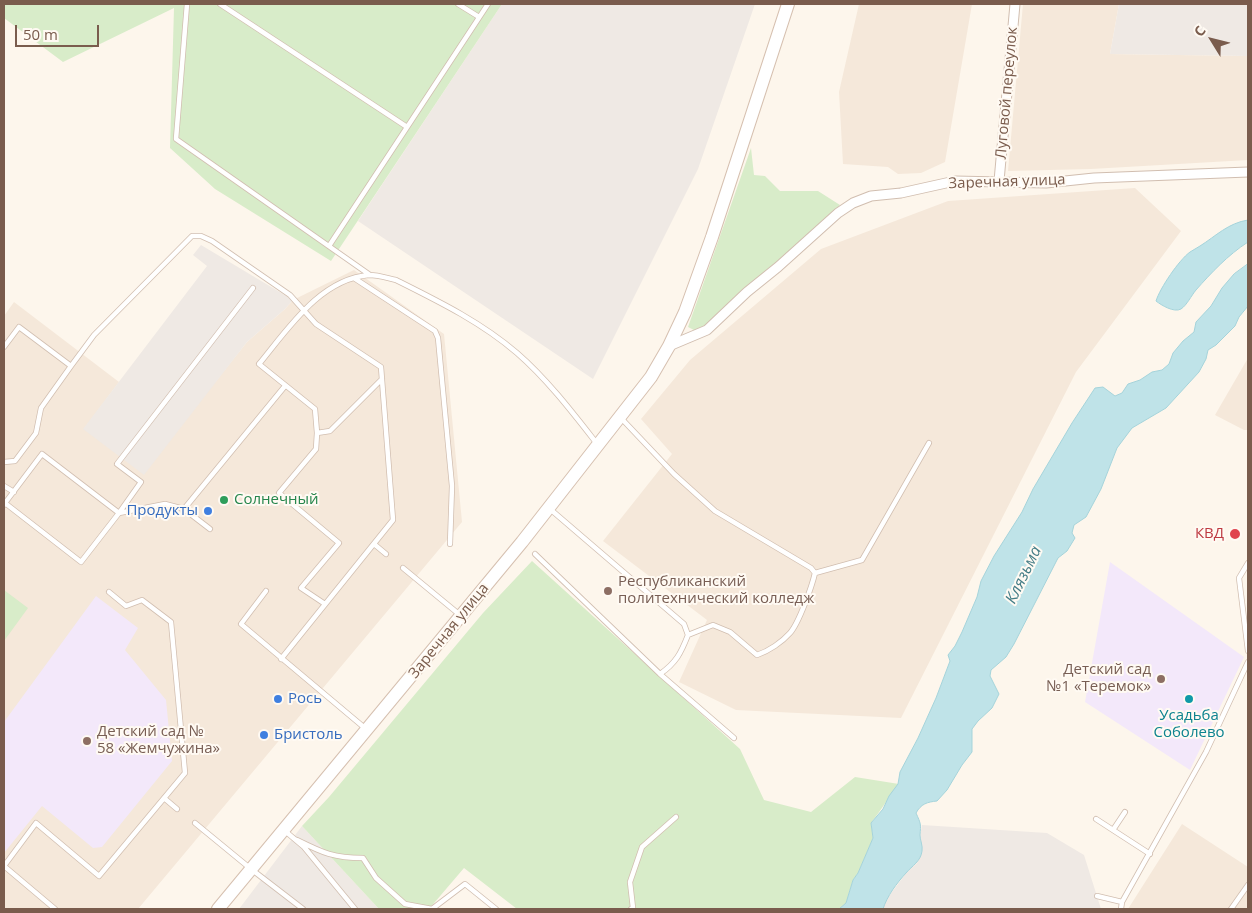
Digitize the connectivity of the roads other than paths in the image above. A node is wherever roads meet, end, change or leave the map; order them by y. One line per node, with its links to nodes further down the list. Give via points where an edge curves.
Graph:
1 (187, 4): 11 (lane, via 176,139)
2 (220, 4): 8 (lane)
3 (458, 4): 7 (lane)
4 (488, 4): 7 (lane)
5 (788, 4): 16 (street, Заречная улица, via 712,236)
6 (1015, 4): 10 (street, Луговой переулок)
7 (479, 18): 8 (lane)
8 (407, 127): 11 (lane)
9 (1248, 172): 10 (street, Заречная улица, via 1046,182)
10 (999, 181): 16 (street, Заречная улица, via 955,181 871,196 853,203 816,231 707,330)
11 (329, 246): 12 (lane)
12 (370, 275): 13 (lane); 24 (lane, via 396,280 498,338 529,364)
13 (354, 278): 15 (lane, via 330,288); 34 (lane, via 435,331 438,338 452,486)
14 (253, 288): 31 (lane, via 117,464 141,482)
15 (304, 311): 18 (lane, via 290,295 212,241 192,236 94,335); 19 (lane, via 316,324 381,367); 20 (lane, via 259,364)
16 (670, 346): 21 (street, Заречная улица)
17 (4, 347): 18 (lane, via 18,327)
18 (71, 366): 25 (lane, via 41,408 36,433 15,461)
19 (382, 379): 22 (lane, via 330,431); 33 (lane, via 393,520)
20 (285, 386): 22 (lane, via 315,409); 29 (lane)
21 (621, 418): 24 (street, Заречная улица); 39 (lane, via 674,474 716,511)
22 (317, 433): 42 (lane, via 316,448 279,492 339,542 301,588)
23 (929, 442): 39 (lane, via 862,560)
24 (598, 446): 30 (street, Заречная улица)
25 (4, 462)
26 (4, 486): 27 (lane)
27 (14, 492): 28 (lane); 31 (lane, via 42,454)
28 (4, 504): 31 (lane, via 82,562)
29 (184, 508): 31 (lane, via 165,504); 32 (lane)
30 (549, 508): 43 (street, Заречная улица); 44 (lane, via 684,624)
31 (119, 513)
32 (210, 529)
33 (374, 544): 35 (lane); 42 (lane)
34 (450, 544)
35 (386, 554)
36 (536, 554): 48 (lane)
37 (1248, 563): 45 (lane, via 1239,578)
38 (404, 568): 43 (lane)
39 (815, 573): 44 (lane, via 791,632 768,651 758,655 730,632 713,626)
40 (266, 591): 46 (lane, via 241,624)
41 (109, 592): 51 (lane, via 126,606 142,600 170,622 184,773)
42 (325, 604): 46 (lane)
43 (461, 616): 49 (street, Заречная улица)
44 (688, 635): 48 (lane, via 672,666)
45 (1248, 651)
46 (281, 659): 49 (lane)
47 (1248, 662): 60 (lane)
48 (660, 674): 50 (lane)
49 (367, 730): 57 (street, Заречная улица)
50 (734, 738)
51 (164, 798): 52 (lane); 61 (lane, via 99,876 36,824)
52 (178, 809)
53 (1125, 812): 58 (lane)
54 (676, 817): 71 (lane, via 642,846 630,882)
55 (1096, 819): 58 (lane)
56 (195, 823): 62 (lane)
57 (284, 830): 59 (lane); 62 (street, Заречная улица)
58 (1113, 830): 60 (lane)
59 (297, 840): 69 (lane); 70 (lane, via 341,858 363,858 376,878 405,904 432,909 465,884)
60 (1150, 854): 65 (lane)
61 (4, 866): 66 (lane)
62 (251, 870): 67 (street, Заречная улица); 68 (lane)
63 (1248, 885): 73 (lane)
64 (1097, 896): 65 (lane)
65 (1122, 902): 72 (lane)
66 (55, 909)
67 (218, 909)
68 (303, 909)
69 (355, 909)
70 (496, 909)
71 (631, 909)
72 (1121, 909)
73 (1230, 909)

